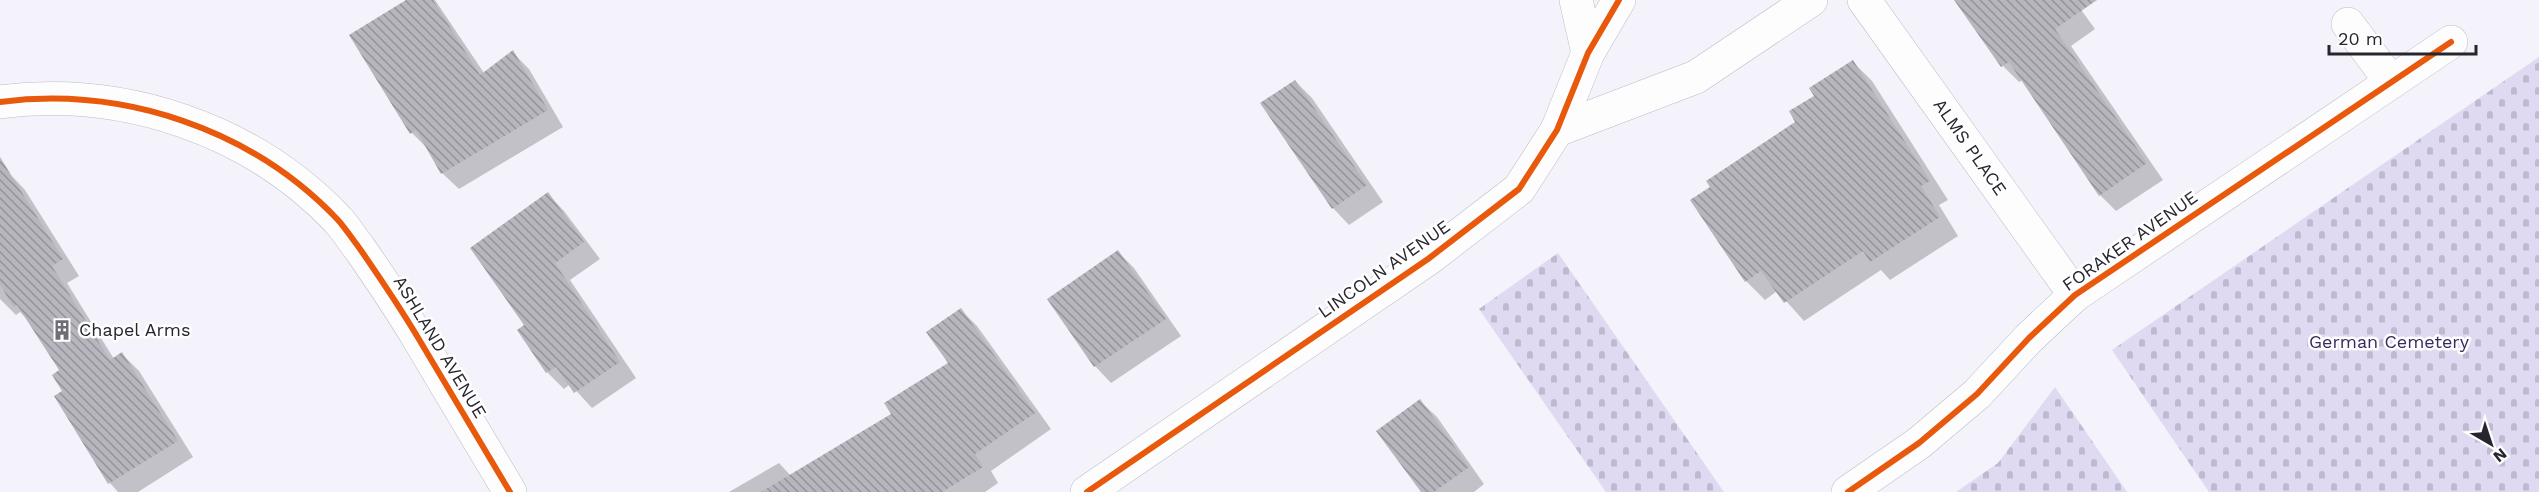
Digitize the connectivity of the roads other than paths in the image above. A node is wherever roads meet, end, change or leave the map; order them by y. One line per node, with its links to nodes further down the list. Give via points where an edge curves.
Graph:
1 (1576, 0): 7 (street)
2 (1619, 0): 7 (street, LINCOLN AVENUE)
3 (1811, 0): 10 (street, via 1696,77)
4 (1864, 0): 11 (street, ALMS PLACE)
5 (2348, 24): 8 (street)
6 (2451, 42): 8 (street, FORAKER AVENUE)
7 (1588, 53): 10 (street, LINCOLN AVENUE)
8 (2391, 82): 11 (street, FORAKER AVENUE)
9 (0, 102): 12 (street, ASHLAND AVENUE, via 34,98 102,101 168,115 231,140 288,176 339,220 387,286)
10 (1557, 130): 13 (street, LINCOLN AVENUE, via 1519,189 1428,259)
11 (2075, 295): 14 (street, FORAKER AVENUE, via 1977,394 1919,443)
12 (510, 492)
13 (1087, 492)
14 (1848, 492)

